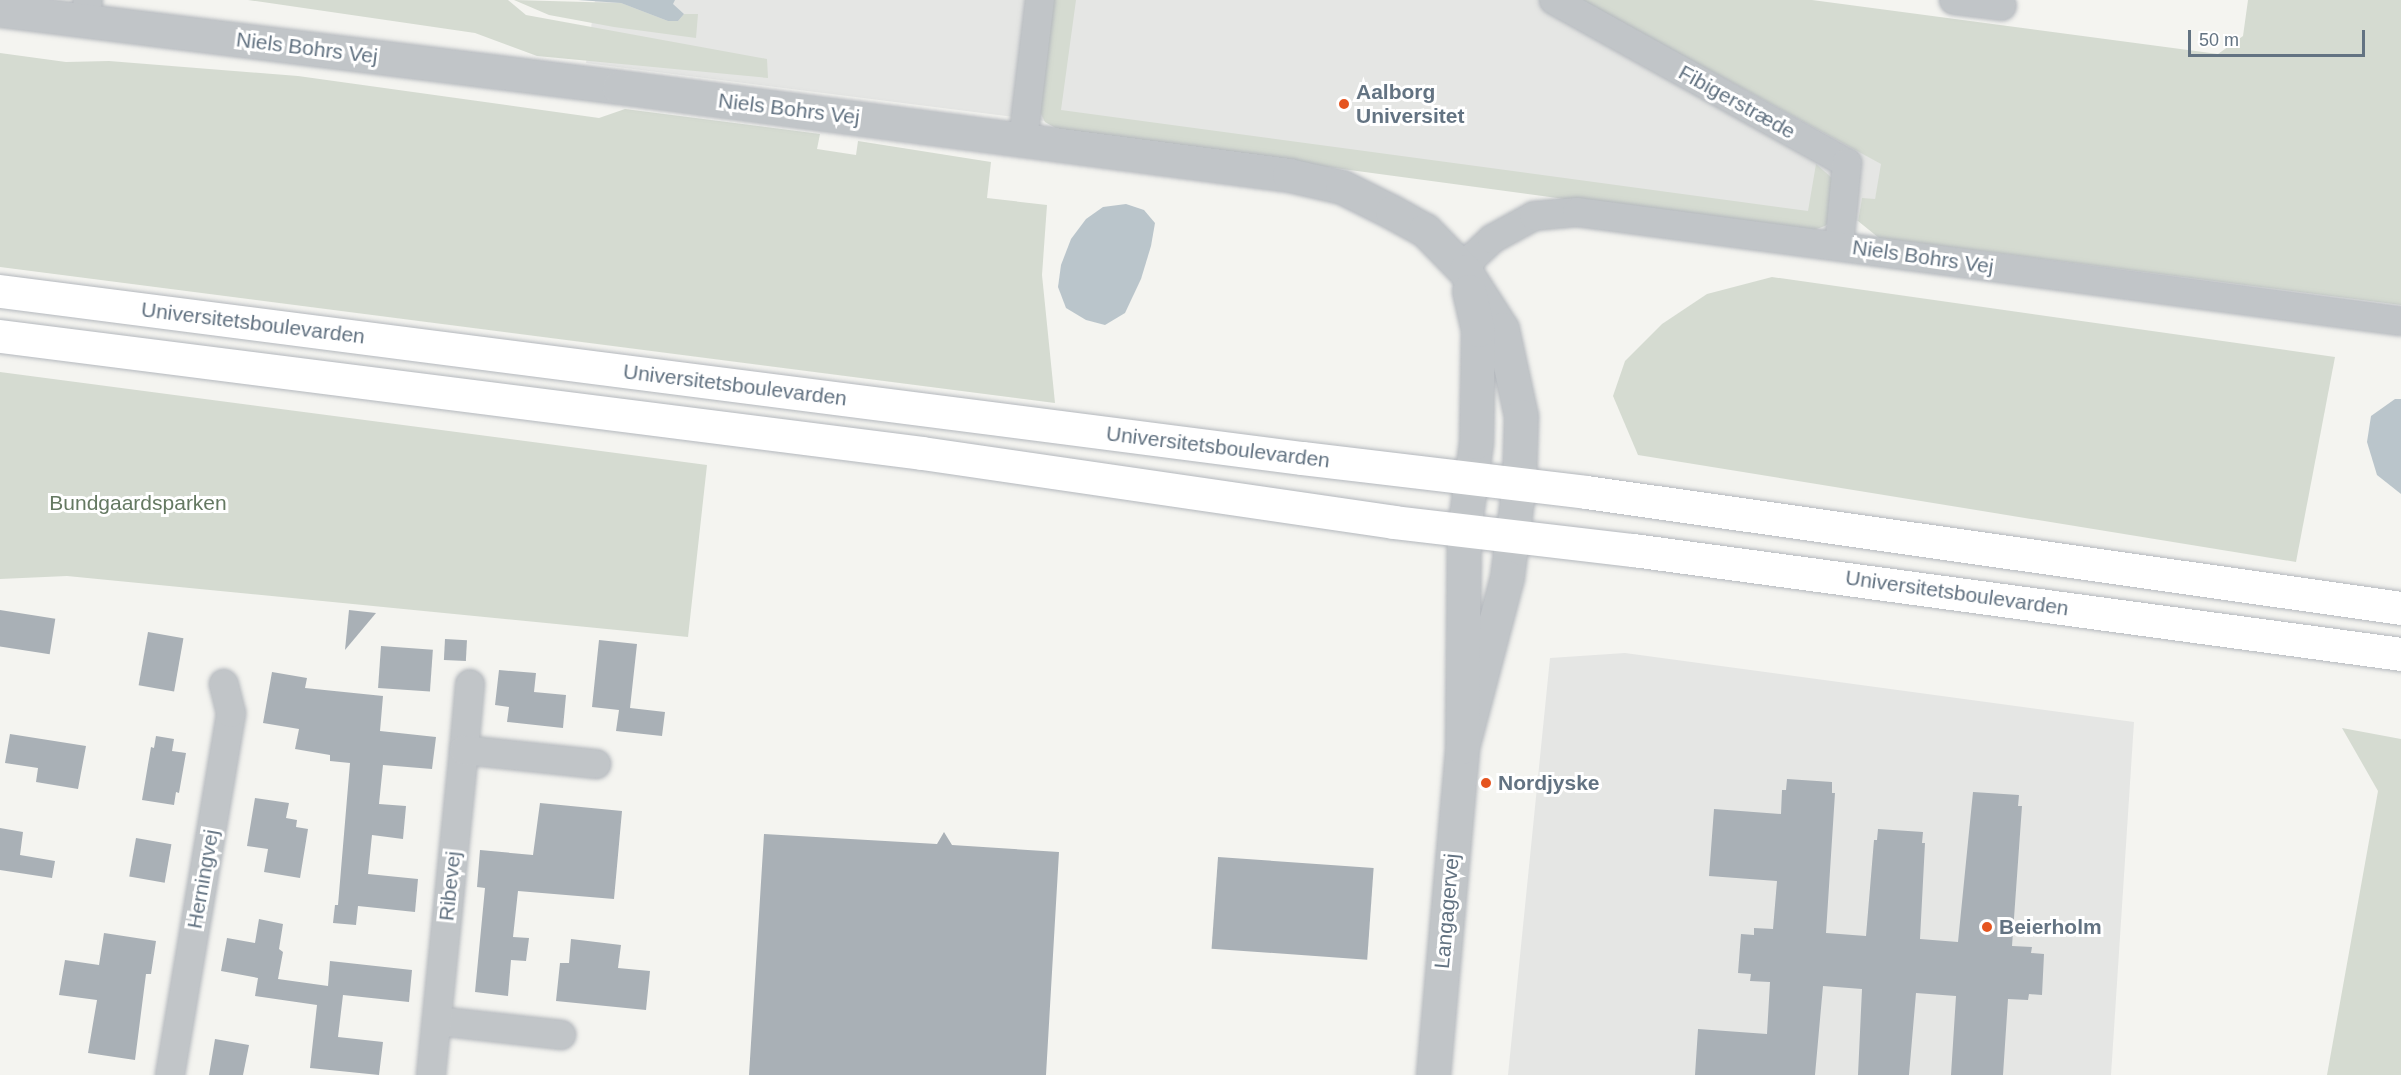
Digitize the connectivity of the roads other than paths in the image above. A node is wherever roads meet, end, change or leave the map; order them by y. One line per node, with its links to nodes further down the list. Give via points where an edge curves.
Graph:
1 (1040, 0): 7 (street)
2 (1554, 0): 8 (street, Fibigerstræde, via 1847,163)
3 (1964, 1): 4 (street)
4 (2002, 6)
5 (0, 10): 6 (street, Niels Bohrs Vej)
6 (86, 11): 7 (street, Niels Bohrs Vej)
7 (1023, 140): 9 (street, Niels Bohrs Vej, via 1288,175 1342,187 1425,230)
8 (1839, 246): 9 (street, Niels Bohrs Vej, via 1577,212 1534,216 1492,239); 11 (street, Niels Bohrs Vej)
9 (1465, 271): 13 (street, via 1478,330 1476,442); 14 (street, Niels Bohrs Vej, via 1502,329 1521,416)
10 (0, 291): 13 (main road, Universitetsboulevarden)
11 (2401, 321)
12 (0, 336): 13 (main road, Universitetsboulevarden, via 922,453)
13 (1468, 504): 14 (main road); 14 (main road); 19 (street, Langagervej)
14 (1516, 509): 15 (main road); 16 (main road, Universitetsboulevarden, via 1645,551); 19 (street, Langagervej, via 1508,577)
15 (2401, 608)
16 (2401, 654)
17 (224, 684): 24 (street, Herningvej, via 231,712)
18 (470, 684): 20 (street, Ribevej)
19 (1462, 747): 26 (street, Langagervej)
20 (464, 750): 21 (street); 22 (street, Ribevej)
21 (596, 764)
22 (437, 1021): 23 (street); 25 (street, Ribevej)
23 (561, 1035)
24 (170, 1075)
25 (431, 1075)
26 (1433, 1075)

